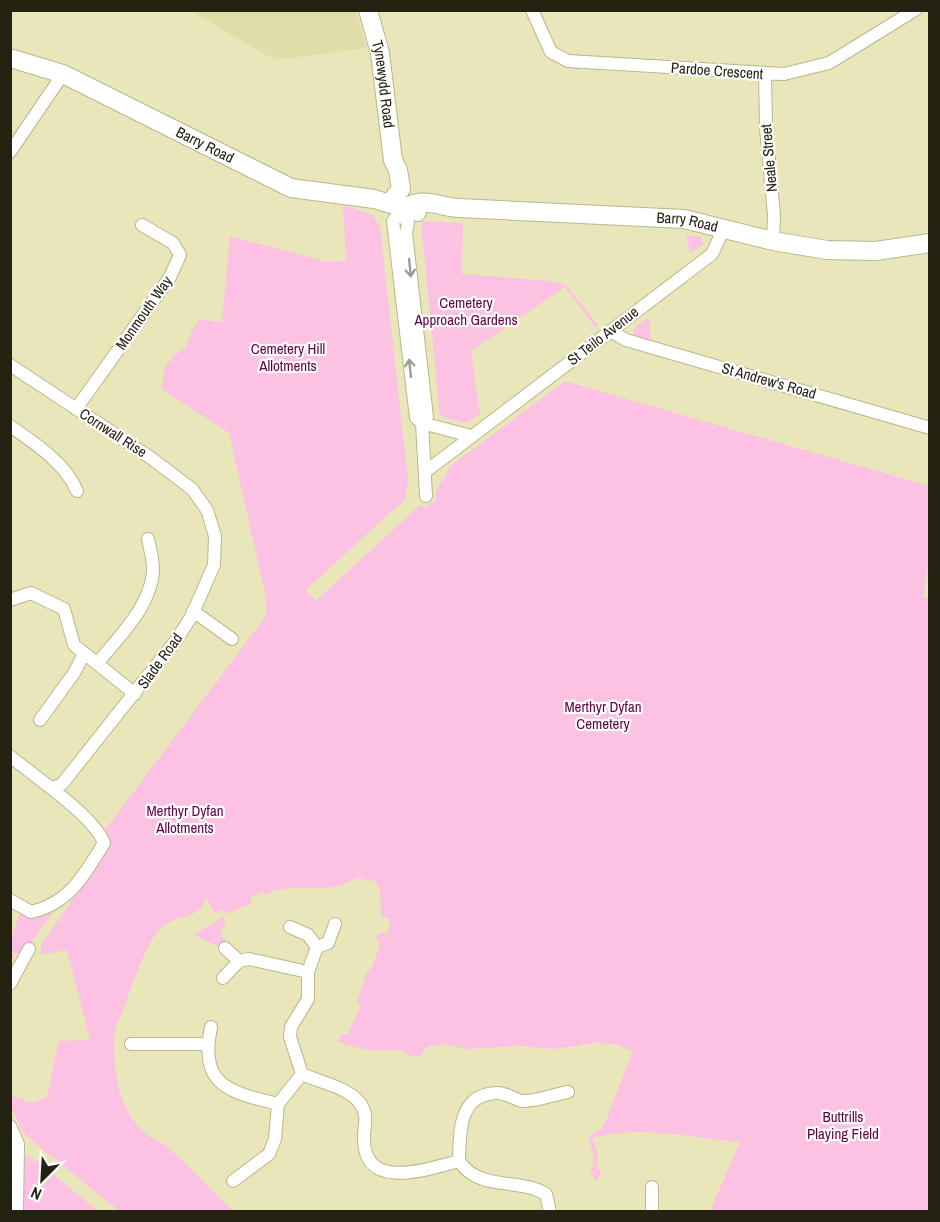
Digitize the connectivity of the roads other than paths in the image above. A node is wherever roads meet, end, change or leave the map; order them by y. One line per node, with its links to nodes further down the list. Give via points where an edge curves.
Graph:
1 (368, 10): 8 (street, Tynewydd Road, via 380,53 393,160 398,170)
2 (532, 10): 6 (street, Pardoe Crescent, via 551,52 568,61)
3 (915, 11): 6 (street, Pardoe Crescent, via 829,63 803,71)
4 (10, 58): 5 (street, Barry Road)
5 (63, 74): 7 (street); 8 (street, Barry Road, via 291,188)
6 (765, 74): 11 (street, Neale Street)
7 (10, 152)
8 (399, 205): 10 (street, Barry Road, via 422,213 442,207 684,219); 16 (street, via 408,222 406,233 427,417)
9 (142, 225): 15 (street, Monmouth Way, via 173,243 180,255 170,277)
10 (724, 228): 11 (street, Barry Road); 13 (street, St Teilo Avenue, via 712,254)
11 (773, 241): 12 (street, Barry Road, via 850,251)
12 (930, 243)
13 (610, 331): 18 (street, St Andrew's Road, via 626,340); 19 (street, St Teilo Avenue)
14 (10, 365): 15 (street, Cornwall Rise)
15 (76, 409): 23 (street, Cornwall Rise, via 152,458 192,489)
16 (422, 423): 19 (street); 20 (street)
17 (10, 426): 21 (street, via 70,475)
18 (930, 428)
19 (471, 436): 20 (street, St Teilo Avenue)
20 (425, 472): 22 (street)
21 (77, 491)
22 (426, 496)
23 (207, 510): 26 (street, Slade Road, via 215,536 214,565)
24 (148, 539): 29 (street, via 153,571 148,594)
25 (10, 600): 28 (street, via 31,593 64,609 74,645)
26 (194, 611): 27 (street); 30 (street, Slade Road)
27 (232, 639)
28 (84, 654): 29 (street); 31 (street)
29 (97, 663): 30 (street)
30 (135, 694): 33 (street, Slade Road, via 63,784)
31 (40, 720)
32 (10, 756): 33 (street)
33 (53, 788): 34 (street, via 100,831 104,843 71,892 46,909 31,912)
34 (10, 900)
35 (335, 924): 37 (street, via 328,944)
36 (290, 927): 37 (street, via 308,934)
37 (317, 947): 41 (street)
38 (225, 948): 40 (street)
39 (29, 949): 43 (street)
40 (239, 961): 41 (street, via 266,961); 42 (street)
41 (308, 972): 47 (street, via 308,999 291,1027 290,1037)
42 (223, 978)
43 (10, 984)
44 (211, 1027): 46 (street)
45 (131, 1044): 46 (street)
46 (207, 1044): 49 (street, via 209,1065 219,1082 230,1091)
47 (302, 1074): 49 (street); 51 (street, via 357,1099 366,1117 366,1150 376,1167 397,1174)
48 (568, 1092): 51 (street, via 524,1101 498,1092 479,1096 466,1107 460,1126)
49 (278, 1104): 52 (street, via 275,1139 269,1154)
50 (10, 1126): 54 (street, via 18,1144)
51 (459, 1161): 55 (street, via 466,1172 483,1181 533,1186 546,1194)
52 (233, 1180)
53 (652, 1187): 56 (street)
54 (17, 1212)
55 (550, 1212)
56 (652, 1212)

